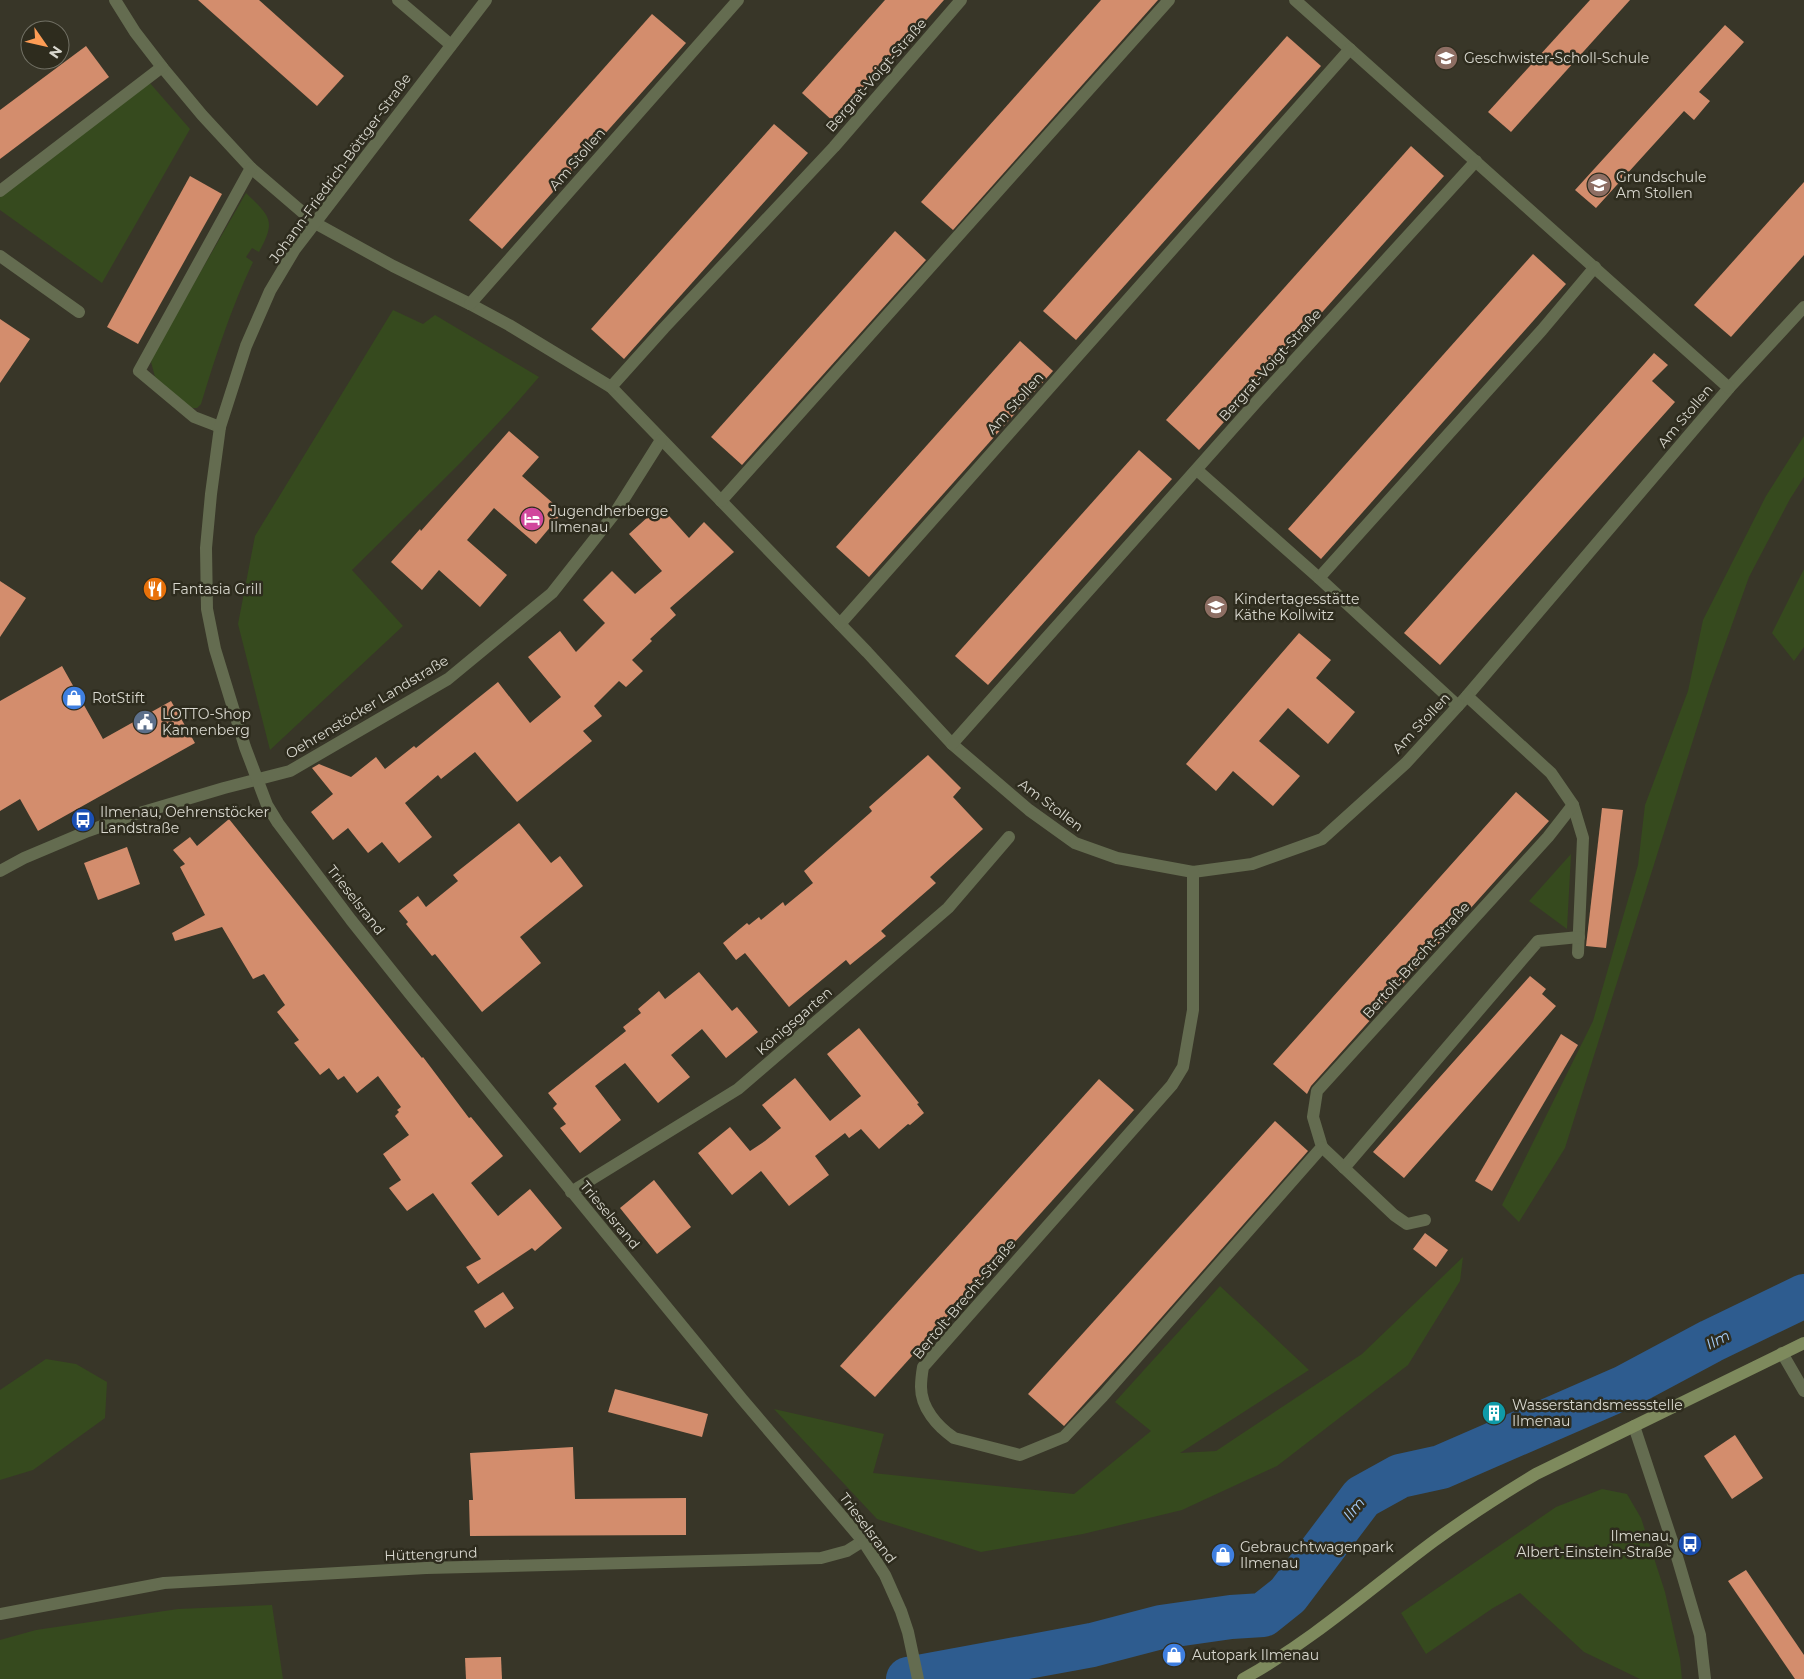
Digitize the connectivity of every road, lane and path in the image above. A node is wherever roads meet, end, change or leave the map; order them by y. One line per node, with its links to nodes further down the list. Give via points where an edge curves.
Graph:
1 (114, 0): 10 (street, Am Stollen)
2 (398, 0): 8 (street)
3 (486, 0): 8 (street, Johann-Friedrich-Böttger-Straße)
4 (738, 0): 17 (street, Am Stollen)
5 (961, 0): 20 (street, Bergrat-Voigt-Straße, via 834,147)
6 (1169, 0): 25 (street)
7 (1295, 0): 9 (street)
8 (451, 45): 14 (street, Johann-Friedrich-Böttger-Straße)
9 (1350, 49): 11 (street); 27 (street, Am Stollen)
10 (162, 67): 12 (street, Am Stollen); 13 (street)
11 (1476, 161): 16 (street); 24 (street, Bergrat-Voigt-Straße)
12 (251, 168): 14 (street, Am Stollen); 22 (street, via 139,371 194,417)
13 (0, 191)
14 (315, 223): 17 (street, Am Stollen); 22 (street, Johann-Friedrich-Böttger-Straße, via 270,291 246,346)
15 (0, 256): 19 (street)
16 (1595, 267): 21 (street); 26 (street)
17 (470, 304): 20 (street, Am Stollen)
18 (1804, 307): 21 (street, Am Stollen)
19 (79, 312)
20 (611, 387): 23 (street, Am Stollen)
21 (1729, 388): 28 (street, Am Stollen)
22 (220, 427): 31 (street, Johann-Friedrich-Böttger-Straße, via 206,548 207,609 217,658)
23 (661, 440): 25 (street, Am Stollen); 31 (street, Oehrenstöcker Landstraße, via 615,513 552,593 448,679 290,771)
24 (1197, 470): 26 (street); 30 (street)
25 (721, 501): 27 (street, Am Stollen)
26 (1319, 578): 29 (street)
27 (840, 624): 30 (street, Am Stollen)
28 (1467, 696): 29 (street, Am Stollen); 32 (street, via 1552,773)
29 (1458, 706): 35 (street, Am Stollen, via 1406,763 1322,839 1252,864)
30 (952, 744): 35 (street, Am Stollen, via 1028,810 1075,843 1117,858)
31 (256, 779): 34 (street, Oehrenstöcker Landstraße, via 97,828); 40 (street, Trieselsrand, via 278,823 351,920)
32 (1573, 806): 36 (street, via 1583,838); 38 (street, Bertolt-Brecht-Straße, via 1318,1091 1313,1118)
33 (1009, 837): 40 (street, Königsgarten, via 948,908 738,1089)
34 (0, 871)
35 (1193, 872): 38 (street, Bertolt-Brecht-Straße, via 1193,1010 1183,1067 1165,1092 923,1367 921,1388 928,1413 954,1438 1020,1455 1064,1437)
36 (1579, 937): 37 (street); 39 (street, via 1538,941)
37 (1578, 953)
38 (1322, 1147): 39 (street, Bertolt-Brecht-Straße)
39 (1344, 1168): 41 (street, Bertolt-Brecht-Straße, via 1394,1216 1407,1224)
40 (572, 1192): 46 (street, Trieselsrand)
41 (1425, 1220)
42 (1804, 1342): 43 (main road)
43 (1782, 1353): 44 (street); 45 (main road)
44 (1804, 1391)
45 (1634, 1426): 49 (main road, via 1536,1474 1504,1494 1436,1540 1310,1636); 50 (street, via 1700,1635)
46 (863, 1541): 47 (street, Hüttengrund, via 847,1551 821,1558 426,1568 164,1583); 48 (street, Trieselsrand, via 885,1575 906,1625)
47 (0, 1614)
48 (918, 1679)
49 (1243, 1679)
50 (1705, 1679)

